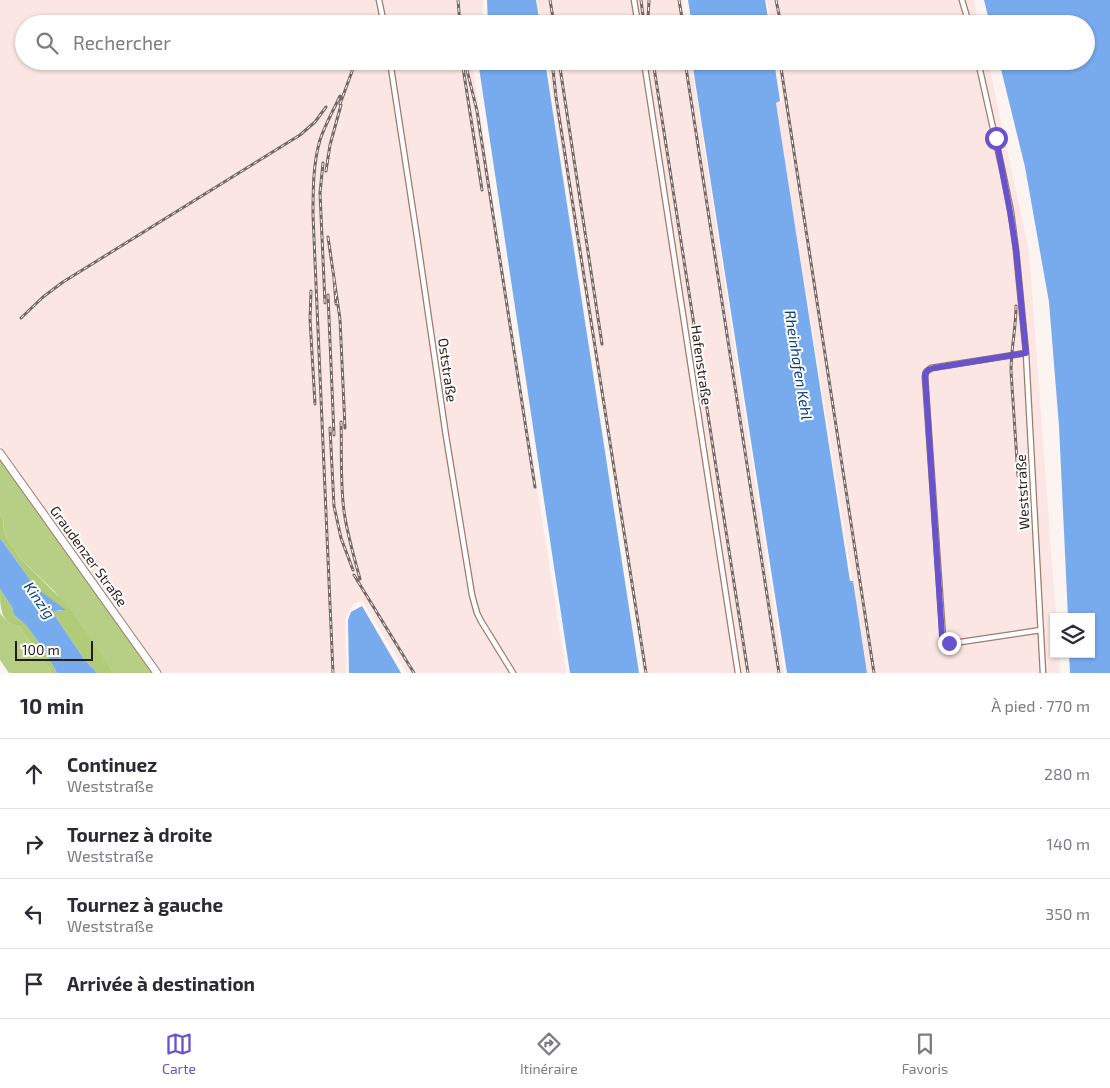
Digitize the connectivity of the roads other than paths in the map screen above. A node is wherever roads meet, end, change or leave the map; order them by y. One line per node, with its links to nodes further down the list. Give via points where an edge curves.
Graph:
1 (379, 0): 4 (street)
2 (634, 0): 5 (street)
3 (962, 0): 6 (street)
4 (382, 15)
5 (636, 15)
6 (966, 15)
7 (391, 70): 14 (street, Oststraße, via 473,600 481,621)
8 (645, 70): 15 (street, Hafenstraße)
9 (980, 70): 10 (street, Weststraße, via 1010,212)
10 (1026, 353): 12 (street, Weststraße); 12 (street, via 931,368 925,377 943,638 954,643)
11 (0, 453): 13 (street, Graudenzer Straße)
12 (1041, 630): 16 (street, Weststraße)
13 (157, 673)
14 (513, 673)
15 (738, 673)
16 (1043, 673)

